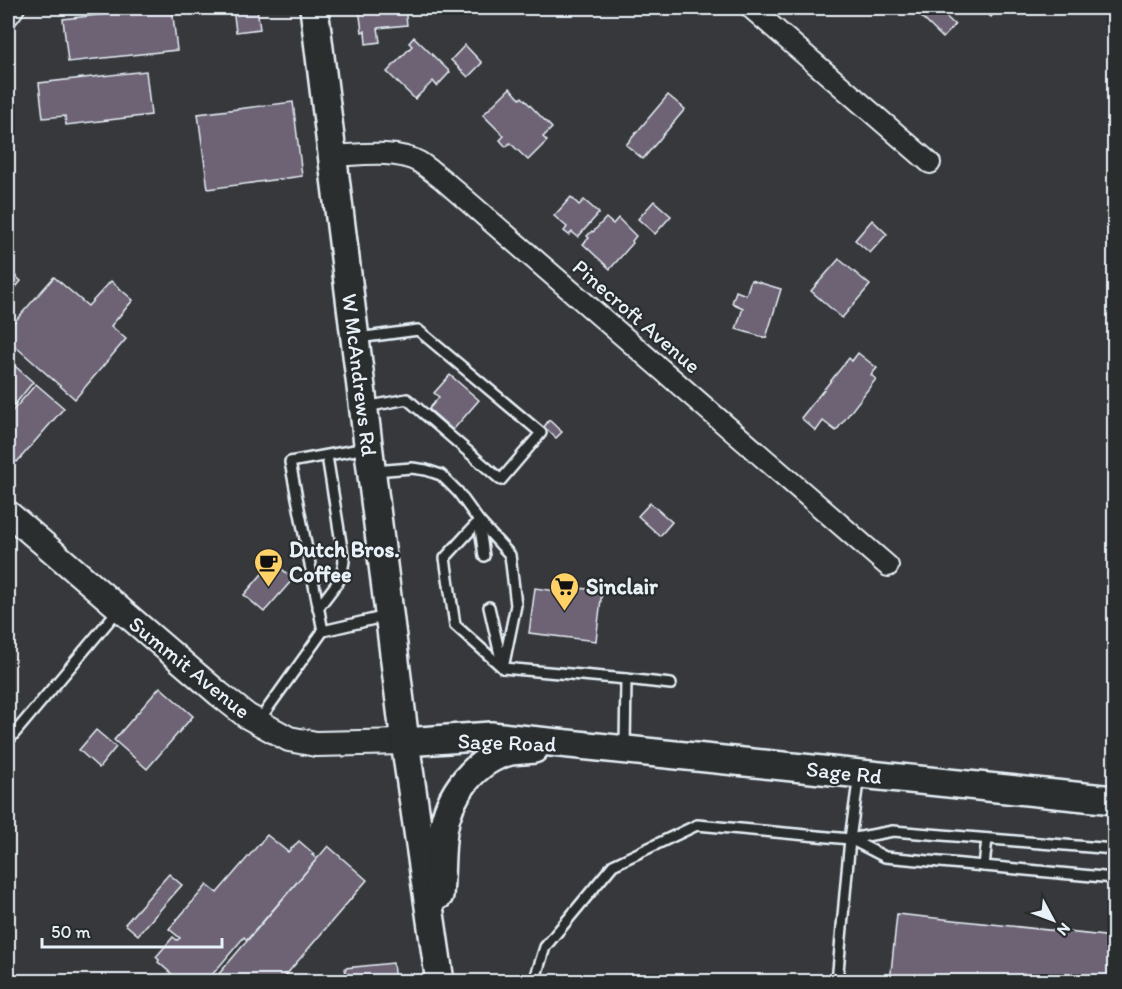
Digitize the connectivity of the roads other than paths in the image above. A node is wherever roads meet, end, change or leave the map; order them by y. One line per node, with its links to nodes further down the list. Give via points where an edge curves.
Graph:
1 (14, 8): 4 (street)
2 (314, 8): 5 (main road, W McAndrews Rd)
3 (751, 8): 6 (street)
4 (8, 16)
5 (333, 156): 7 (main road, W McAndrews Rd); 14 (street, Pinecroft Avenue, via 398,155 417,161 442,179)
6 (930, 164)
7 (355, 339): 8 (main road, W McAndrews Rd); 8 (lane, via 418,330 542,433 501,480 406,399)
8 (364, 407): 10 (main road, W McAndrews Rd)
9 (327, 456): 10 (lane); 16 (lane, via 344,561 341,578); 16 (lane, via 290,462)
10 (370, 460): 12 (lane, via 441,475); 18 (main road, W McAndrews Rd)
11 (8, 513): 17 (street, Summit Avenue)
12 (479, 521): 13 (lane); 20 (lane, via 510,555 516,605); 20 (lane, via 445,558 455,625)
13 (484, 556)
14 (888, 566)
15 (489, 607): 20 (lane)
16 (318, 608): 19 (lane)
17 (119, 609): 23 (street, Summit Avenue); 24 (lane)
18 (390, 616): 19 (lane); 25 (main road, W McAndrews Rd)
19 (323, 631): 23 (lane)
20 (503, 668): 21 (lane)
21 (626, 679): 22 (lane); 27 (lane)
22 (671, 684)
23 (258, 722): 25 (street, Summit Avenue, via 289,739 316,744)
24 (8, 741)
25 (405, 742): 26 (main road, Sage Road, via 491,736); 35 (main road, W McAndrews Rd)
26 (573, 745): 27 (main road, Sage Rd); 35 (main road, via 502,754 478,768 463,783 450,805 443,829)
27 (625, 750): 28 (main road, Sage Rd)
28 (859, 774): 29 (main road, Sage Rd); 30 (lane)
29 (1114, 800)
30 (850, 838): 31 (lane, via 893,831); 33 (lane, via 885,857); 36 (lane, via 697,825 613,865 545,947); 37 (lane)
31 (987, 839): 32 (lane); 33 (lane)
32 (1114, 849)
33 (984, 866): 34 (lane)
34 (1114, 878)
35 (438, 969)
36 (534, 981)
37 (837, 981)

